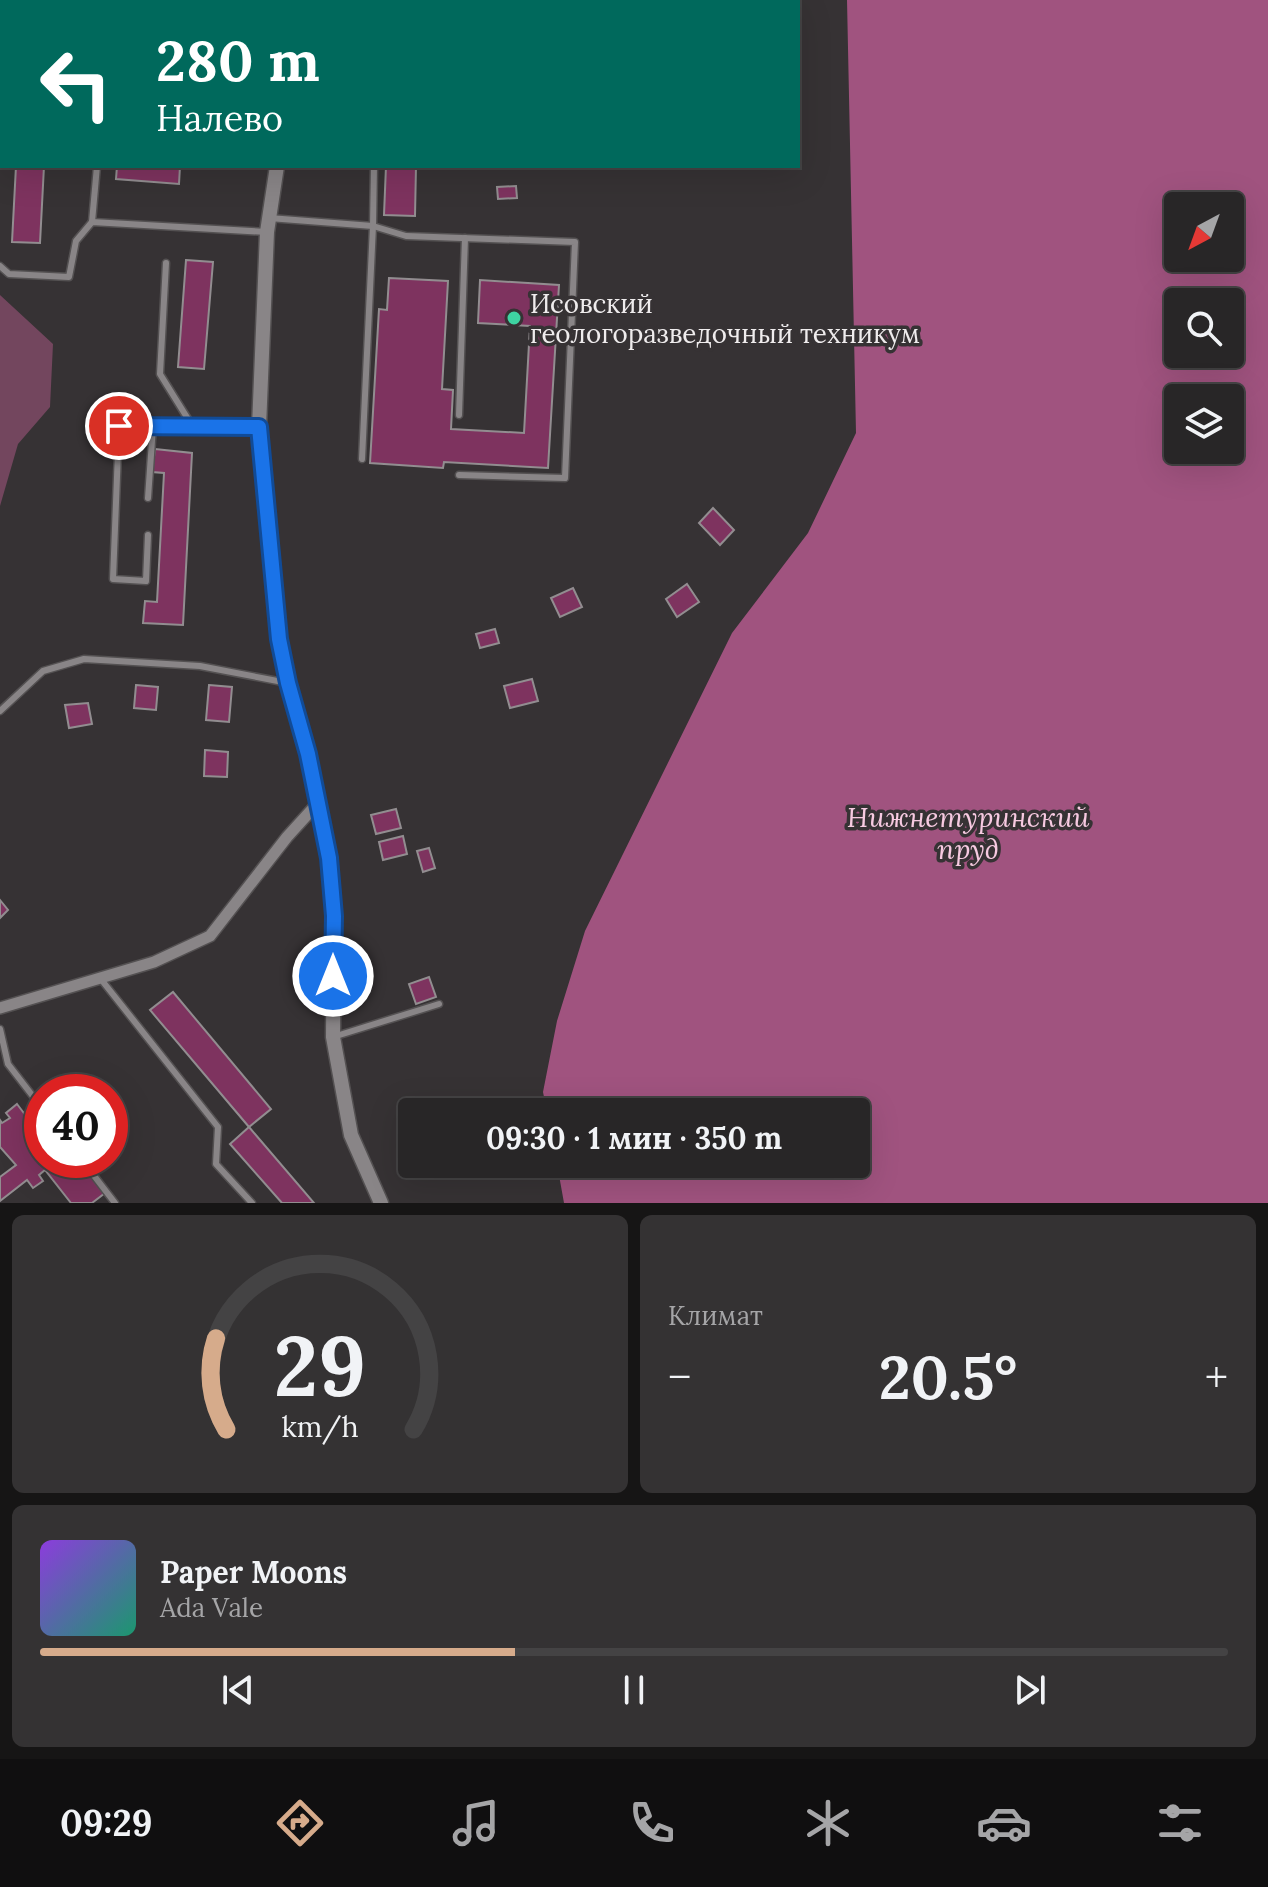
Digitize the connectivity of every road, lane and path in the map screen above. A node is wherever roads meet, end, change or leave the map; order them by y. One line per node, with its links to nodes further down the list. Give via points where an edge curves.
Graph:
1 (97, 168): 4 (lane)
2 (277, 168): 5 (street)
3 (374, 168): 6 (lane)
4 (92, 222): 5 (lane); 9 (lane, via 76,241 69,277 9,274)
5 (268, 225): 6 (lane); 13 (street)
6 (373, 226): 7 (lane, via 406,236); 14 (lane)
7 (465, 238): 10 (lane); 15 (lane, via 575,242 565,478)
8 (166, 263): 12 (lane, via 160,374)
9 (0, 266)
10 (459, 415)
11 (153, 426): 12 (lane); 16 (lane); 17 (lane, via 119,426 113,579 146,581)
12 (193, 427): 13 (lane)
13 (259, 427): 18 (street)
14 (362, 459)
15 (459, 475)
16 (148, 498)
17 (148, 535)
18 (288, 683): 19 (lane, via 200,666 84,659 43,671); 20 (street)
19 (0, 711)
20 (317, 804): 21 (street, via 210,936 154,962); 25 (street, via 334,916)
21 (100, 978): 23 (street); 29 (lane, via 218,1127 216,1164)
22 (439, 1004): 25 (lane)
23 (0, 1008)
24 (0, 1029): 26 (lane, via 8,1064)
25 (333, 1037): 30 (street, via 351,1135)
26 (24, 1085)
27 (96, 1178): 28 (lane)
28 (115, 1203)
29 (252, 1203)
30 (381, 1203)

